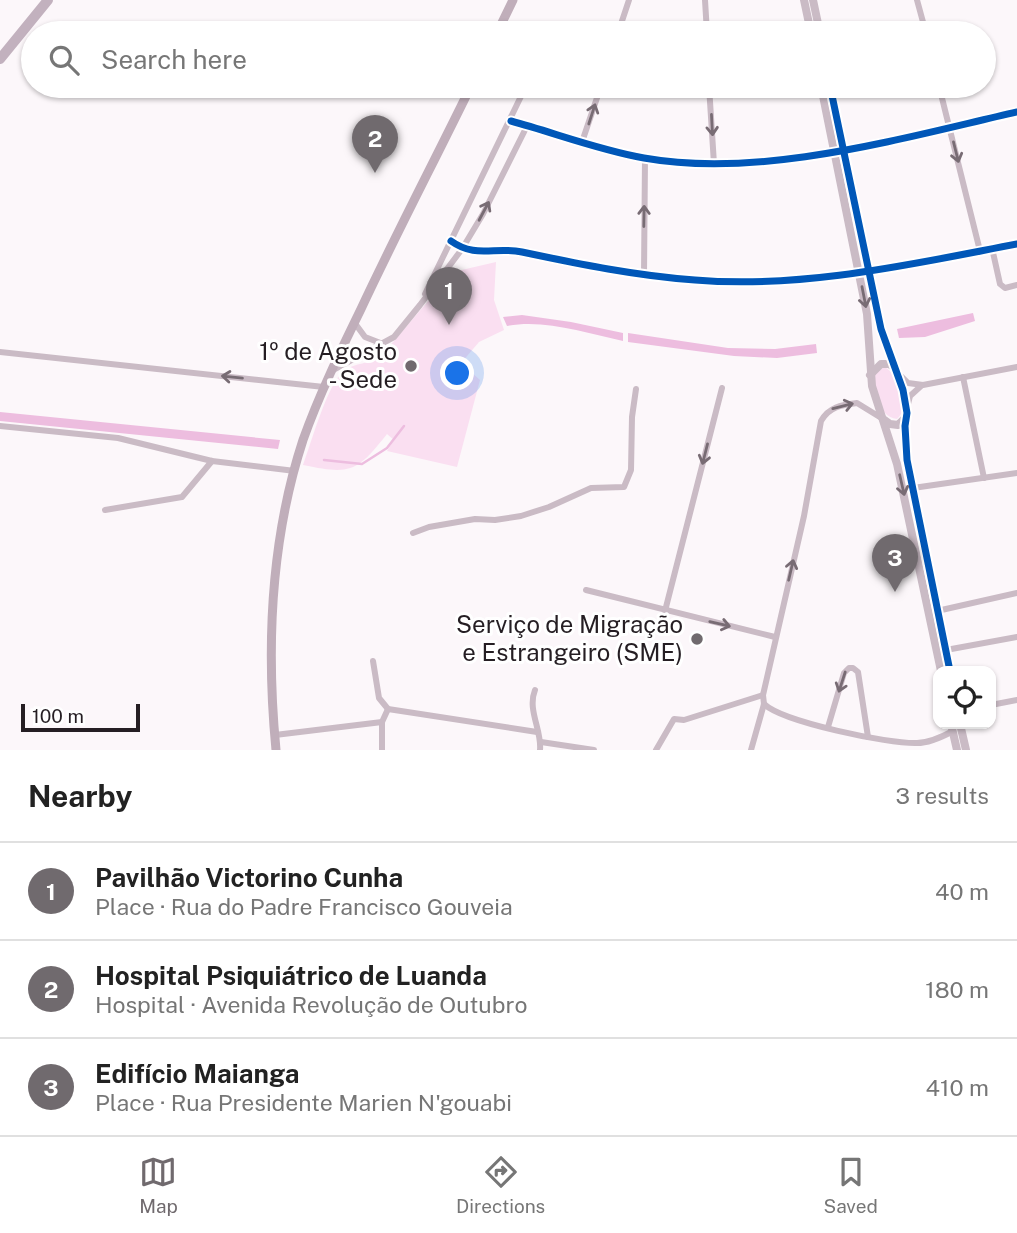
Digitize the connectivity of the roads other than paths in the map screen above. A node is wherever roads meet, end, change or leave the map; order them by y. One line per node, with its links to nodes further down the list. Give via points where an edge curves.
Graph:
1 (40, 0): 9 (main road)
2 (48, 0): 10 (main road)
3 (513, 0): 11 (main road)
4 (629, 0): 12 (street)
5 (705, 0): 13 (street)
6 (804, 0): 14 (street)
7 (813, 0): 15 (street)
8 (917, 0): 16 (street)
9 (24, 21)
10 (31, 21)
11 (503, 21)
12 (622, 21)
13 (706, 21)
14 (808, 21)
15 (817, 21)
16 (923, 21)
17 (21, 24): 19 (main road)
18 (21, 34): 20 (main road)
19 (0, 51)
20 (0, 60)
21 (465, 98): 45 (main road)
22 (521, 98): 29 (street)
23 (597, 98): 32 (street, one-way to 23)
24 (710, 98): 35 (street, one-way to 35)
25 (824, 98): 33 (street)
26 (832, 98): 33 (street)
27 (942, 98): 31 (street)
28 (1017, 112): 31 (street)
29 (511, 121): 30 (street); 36 (street)
30 (527, 125): 32 (street); 39 (street, one-way to 30)
31 (950, 127): 33 (street); 40 (street, one-way to 40)
32 (582, 142): 34 (street)
33 (839, 150): 35 (street); 41 (street)
34 (645, 158): 35 (street); 42 (street, one-way to 34)
35 (714, 164)
36 (451, 241): 39 (street); 44 (street)
37 (1017, 244): 38 (street)
38 (992, 248): 40 (street); 43 (street, via 1000,285)
39 (462, 249): 42 (street, via 517,251); 44 (street)
40 (980, 251): 41 (street)
41 (863, 271): 42 (street, via 754,281); 49 (street); 51 (street, one-way to 51)
42 (644, 275)
43 (1017, 285)
44 (420, 305): 46 (street)
45 (354, 322): 46 (street, via 365,337); 50 (main road)
46 (383, 344): 50 (street)
47 (0, 352): 54 (street, one-way to 47)
48 (1017, 366): 52 (street)
49 (895, 368): 51 (street, via 881,365); 53 (street, via 908,383); 57 (street)
50 (330, 373): 54 (main road)
51 (870, 375): 58 (street)
52 (962, 377): 53 (street); 63 (street)
53 (922, 385): 57 (street, via 909,396)
54 (324, 387): 61 (main road)
55 (722, 388): 69 (street, one-way to 69)
56 (636, 389): 66 (street, via 631,470 624,486 591,488 521,516 475,519)
57 (907, 413): 58 (street, via 898,425); 64 (street, via 907,460)
58 (883, 419): 71 (street, one-way to 58, via 821,421 833,408 857,403); 75 (street, one-way to 75, via 897,464)
59 (0, 426): 60 (street, via 118,438)
60 (212, 461): 61 (street); 65 (street, via 182,497)
61 (295, 471): 89 (main road, via 271,607)
62 (1017, 473): 63 (street)
63 (984, 478): 64 (street)
64 (913, 488): 70 (street)
65 (105, 510)
66 (413, 533)
67 (586, 590): 69 (street)
68 (1017, 593): 70 (street)
69 (665, 611): 71 (street, one-way to 71)
70 (937, 611): 73 (street)
71 (775, 637): 78 (street)
72 (1017, 637): 73 (street)
73 (946, 650): 76 (street)
74 (373, 661): 82 (street, via 379,698)
75 (940, 666)
76 (949, 666)
77 (535, 690): 88 (street)
78 (763, 695): 80 (street); 96 (street, via 684,720 674,719)
79 (1017, 700): 81 (street)
80 (764, 704): 84 (street, via 777,714); 97 (street)
81 (996, 704)
82 (388, 709): 83 (street); 88 (street)
83 (382, 722): 89 (street); 93 (street)
84 (828, 727): 90 (street); 90 (street, one-way to 84, via 858,672 853,668 844,673)
85 (949, 729): 90 (street, via 933,740 916,743)
86 (952, 729): 98 (street)
87 (961, 729): 99 (street)
88 (537, 732): 91 (street)
89 (275, 735): 92 (main road)
90 (868, 737)
91 (541, 742): 94 (street); 95 (street)
92 (276, 750)
93 (382, 750)
94 (540, 750)
95 (594, 750)
96 (656, 750)
97 (751, 750)
98 (957, 750)
99 (966, 750)

